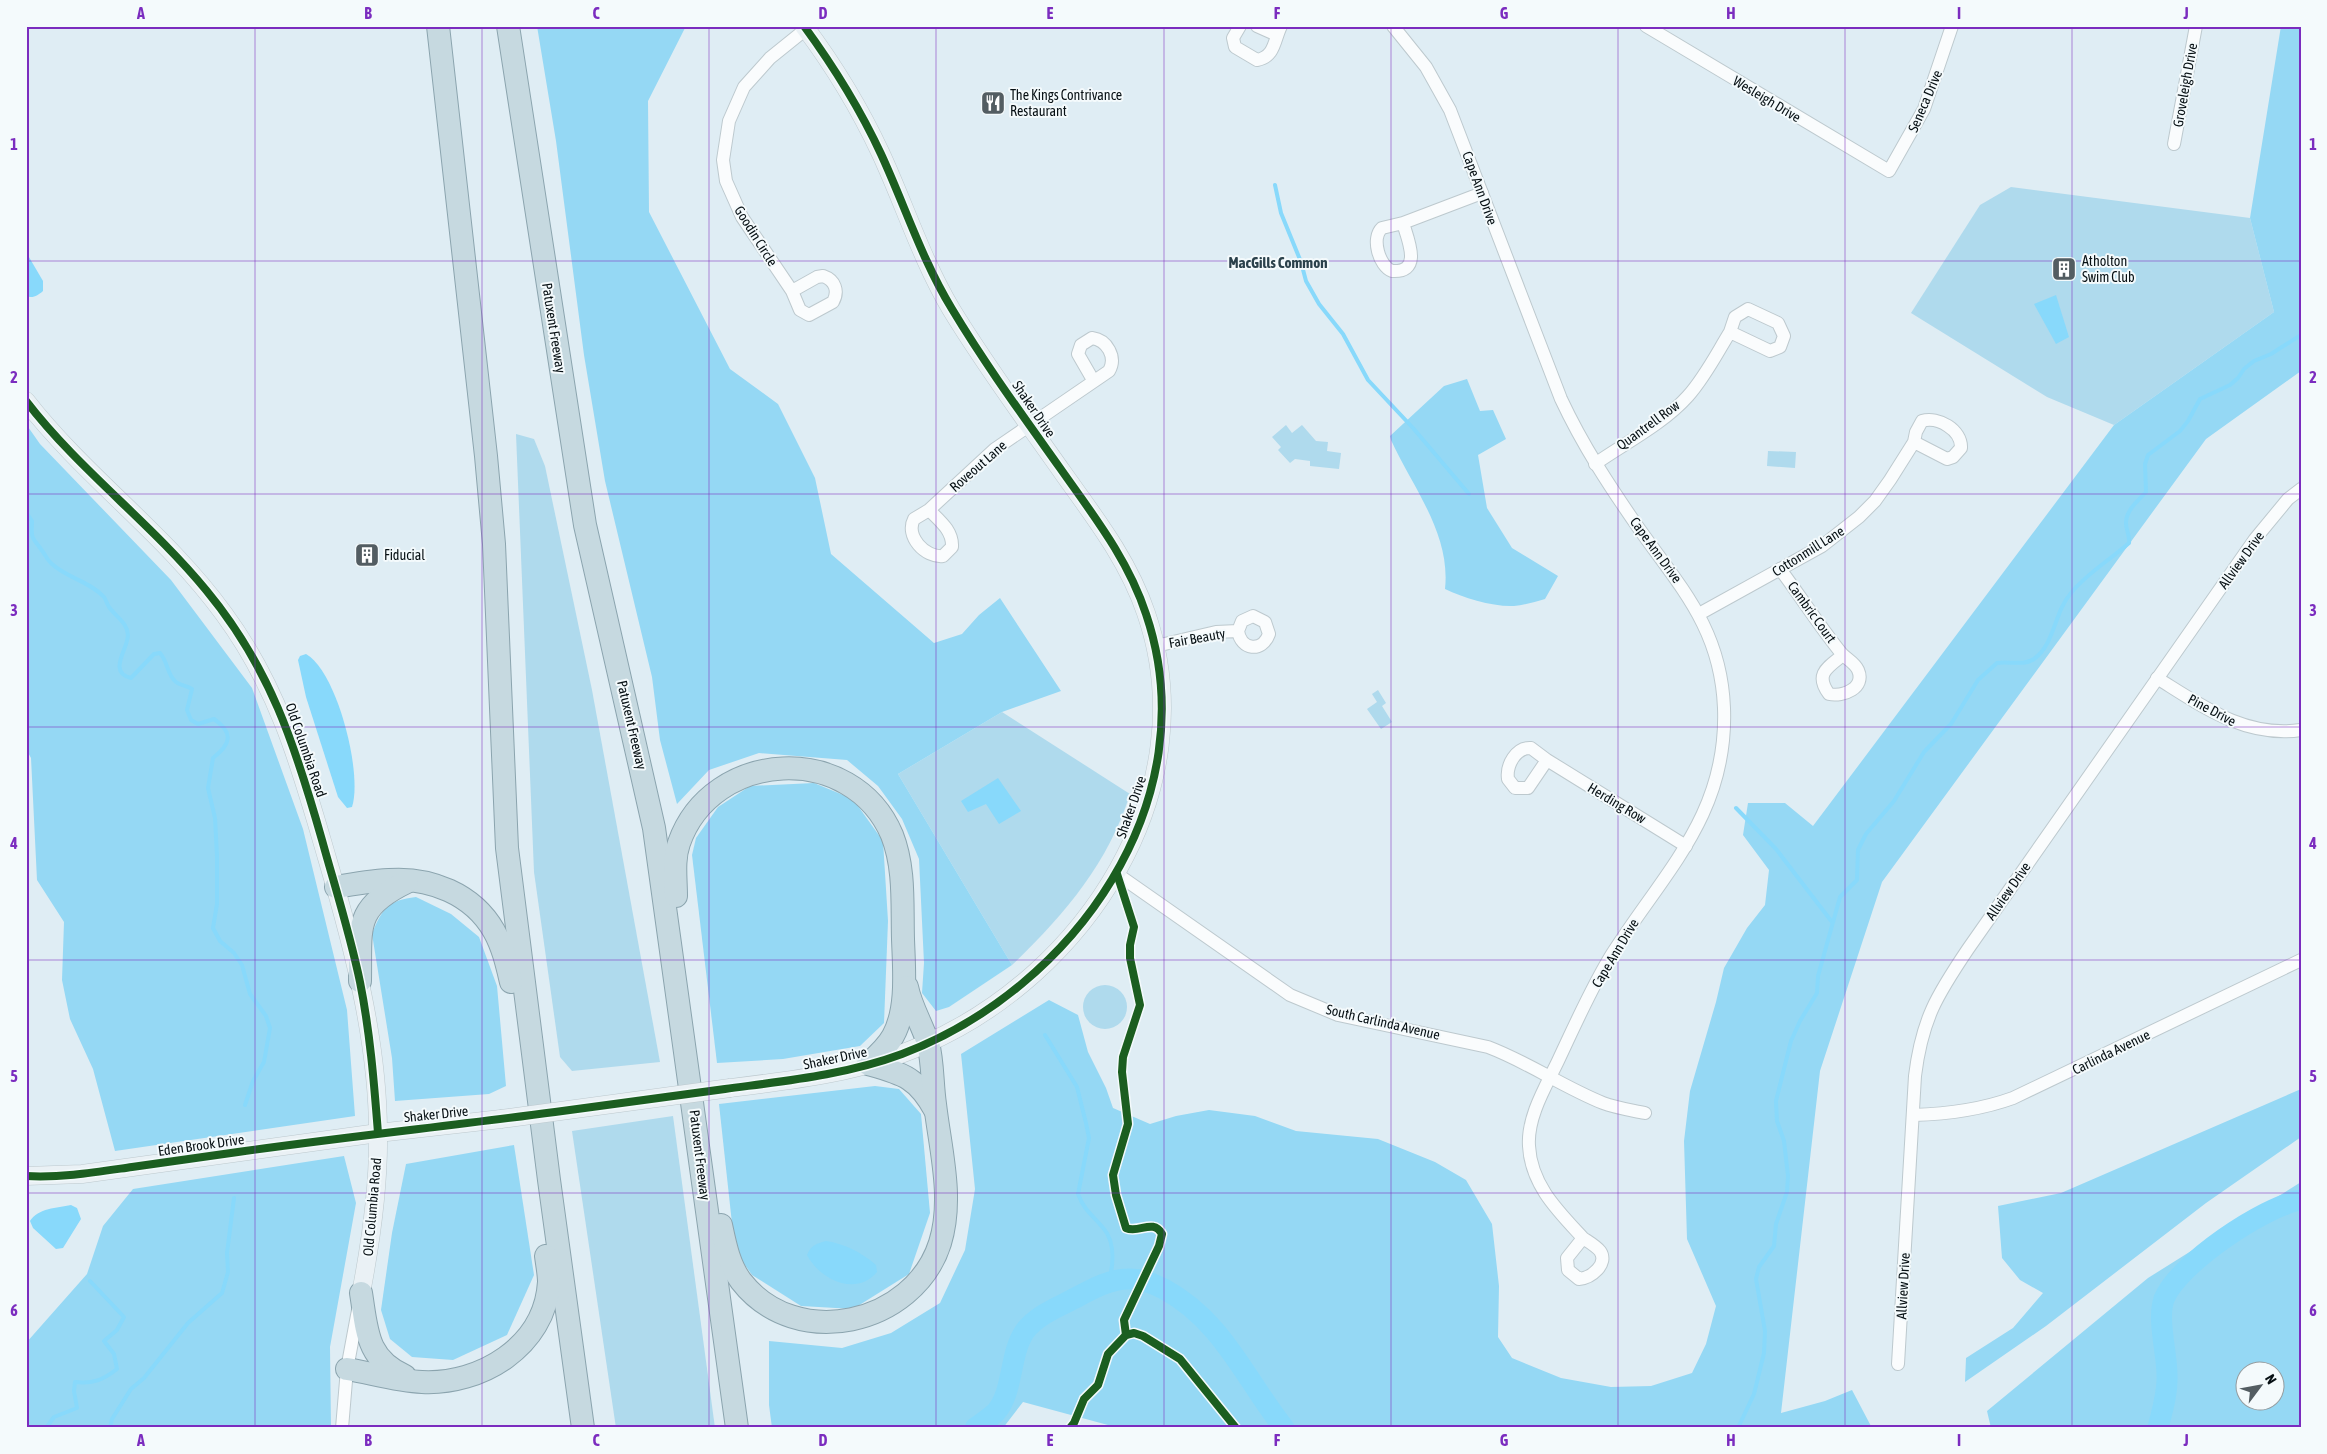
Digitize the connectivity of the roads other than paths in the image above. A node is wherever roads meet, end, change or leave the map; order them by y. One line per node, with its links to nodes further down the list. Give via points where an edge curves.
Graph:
1 (438, 26): 42 (highway, via 486,456 494,544 507,848)
2 (508, 26): 39 (highway, Patuxent Freeway, via 585,525 654,828)
3 (1240, 26): 10 (street, via 1233,38 1236,47 1257,60 1268,57)
4 (1257, 26): 10 (street)
5 (1393, 26): 13 (street, Cape Ann Drive, via 1439,89)
6 (1646, 26): 12 (street, Wesleigh Drive)
7 (1952, 26): 12 (street, Seneca Drive, via 1924,109)
8 (2196, 26): 11 (street, Groveleigh Drive)
9 (805, 27): 15 (street, Goodin Circle, via 744,87 729,121 723,160 726,181 742,217); 19 (street, Shaker Drive, via 864,120 937,283 971,340)
10 (1279, 31)
11 (2174, 144)
12 (1890, 172)
13 (1482, 192): 14 (street); 21 (street, Cape Ann Drive, via 1561,399)
14 (1403, 223)
15 (792, 291)
16 (1730, 332): 21 (street, Quantrell Row, via 1687,397 1656,423)
17 (1093, 380): 19 (street, Roveout Lane)
18 (26, 401): 35 (street, Old Columbia Road, via 59,441 179,559 249,650 286,726)
19 (1029, 424): 23 (street, Roveout Lane, via 980,461); 27 (street, Shaker Drive, via 1121,557 1138,593)
20 (1914, 442): 24 (street, Cottonmill Lane, via 1874,501 1859,517 1822,546)
21 (1595, 464): 25 (street, Cape Ann Drive)
22 (2301, 489): 29 (street, Allview Drive, via 2272,516)
23 (929, 510)
24 (1780, 569): 25 (street, Cottonmill Lane); 28 (street, Cambric Court)
25 (1699, 614): 32 (street, Cape Ann Drive, via 1719,665 1724,731 1712,796)
26 (1238, 631): 27 (street, Fair Beauty, via 1216,632)
27 (1156, 646): 33 (street, Shaker Drive, via 1162,729 1156,767 1141,822)
28 (1843, 655)
29 (2157, 678): 30 (street, Pine Drive, via 2213,714 2243,726 2268,731); 47 (street, Allview Drive, via 1973,941 1930,1009 1921,1038)
30 (2301, 730)
31 (1547, 760): 32 (street, Herding Row)
32 (1686, 846): 43 (street, Cape Ann Drive, via 1674,868 1610,957)
33 (1117, 874): 40 (street, Shaker Drive, via 1054,955 975,1017); 43 (street, South Carlinda Avenue, via 1290,995 1338,1015 1488,1046)
34 (412, 880): 35 (highway); 38 (highway, via 383,895 363,918); 42 (highway, via 431,882 462,897 476,908 495,932 506,959)
35 (336, 887): 38 (street, Old Columbia Road)
36 (2301, 960): 47 (street, Carlinda Avenue, via 2013,1098 1975,1110)
37 (904, 968): 39 (highway, via 899,854 891,833 872,805 842,781 805,769 767,770 746,775 712,796 696,813 678,845 676,879); 40 (highway, via 910,1001); 41 (highway, via 898,1026 893,1037)
38 (360, 981): 48 (street, Old Columbia Road)
39 (682, 1032): 44 (highway, Patuxent Freeway)
40 (928, 1043): 41 (street, Shaker Drive); 45 (highway)
41 (868, 1064): 45 (highway, via 912,1080 927,1095); 48 (street, Shaker Drive, bridge, via 782,1082)
42 (535, 1076): 50 (highway)
43 (1550, 1078): 46 (street, South Carlinda Avenue, via 1605,1104); 51 (street, Cape Ann Drive, via 1532,1120 1530,1154 1545,1196)
44 (693, 1100): 45 (highway, via 734,1271 753,1294 783,1313 812,1321 831,1322 852,1321 886,1308 920,1280 932,1262 945,1214 945,1181); 58 (highway, Patuxent Freeway)
45 (935, 1110)
46 (1645, 1114)
47 (1912, 1114): 53 (street, Allview Drive)
48 (378, 1133): 49 (street, Eden Brook Drive, via 82,1174); 52 (street, Old Columbia Road, via 373,1225)
49 (26, 1176)
50 (549, 1180): 55 (highway, via 544,1235 549,1282 544,1307 533,1329 518,1348 474,1376); 57 (highway)
51 (1583, 1238)
52 (361, 1293): 54 (street, Old Columbia Road); 55 (highway, via 368,1338 378,1356 388,1367)
53 (1898, 1364)
54 (346, 1369): 55 (highway); 56 (street, Old Columbia Road)
55 (420, 1382)
56 (342, 1428)
57 (583, 1428)
58 (737, 1428)

